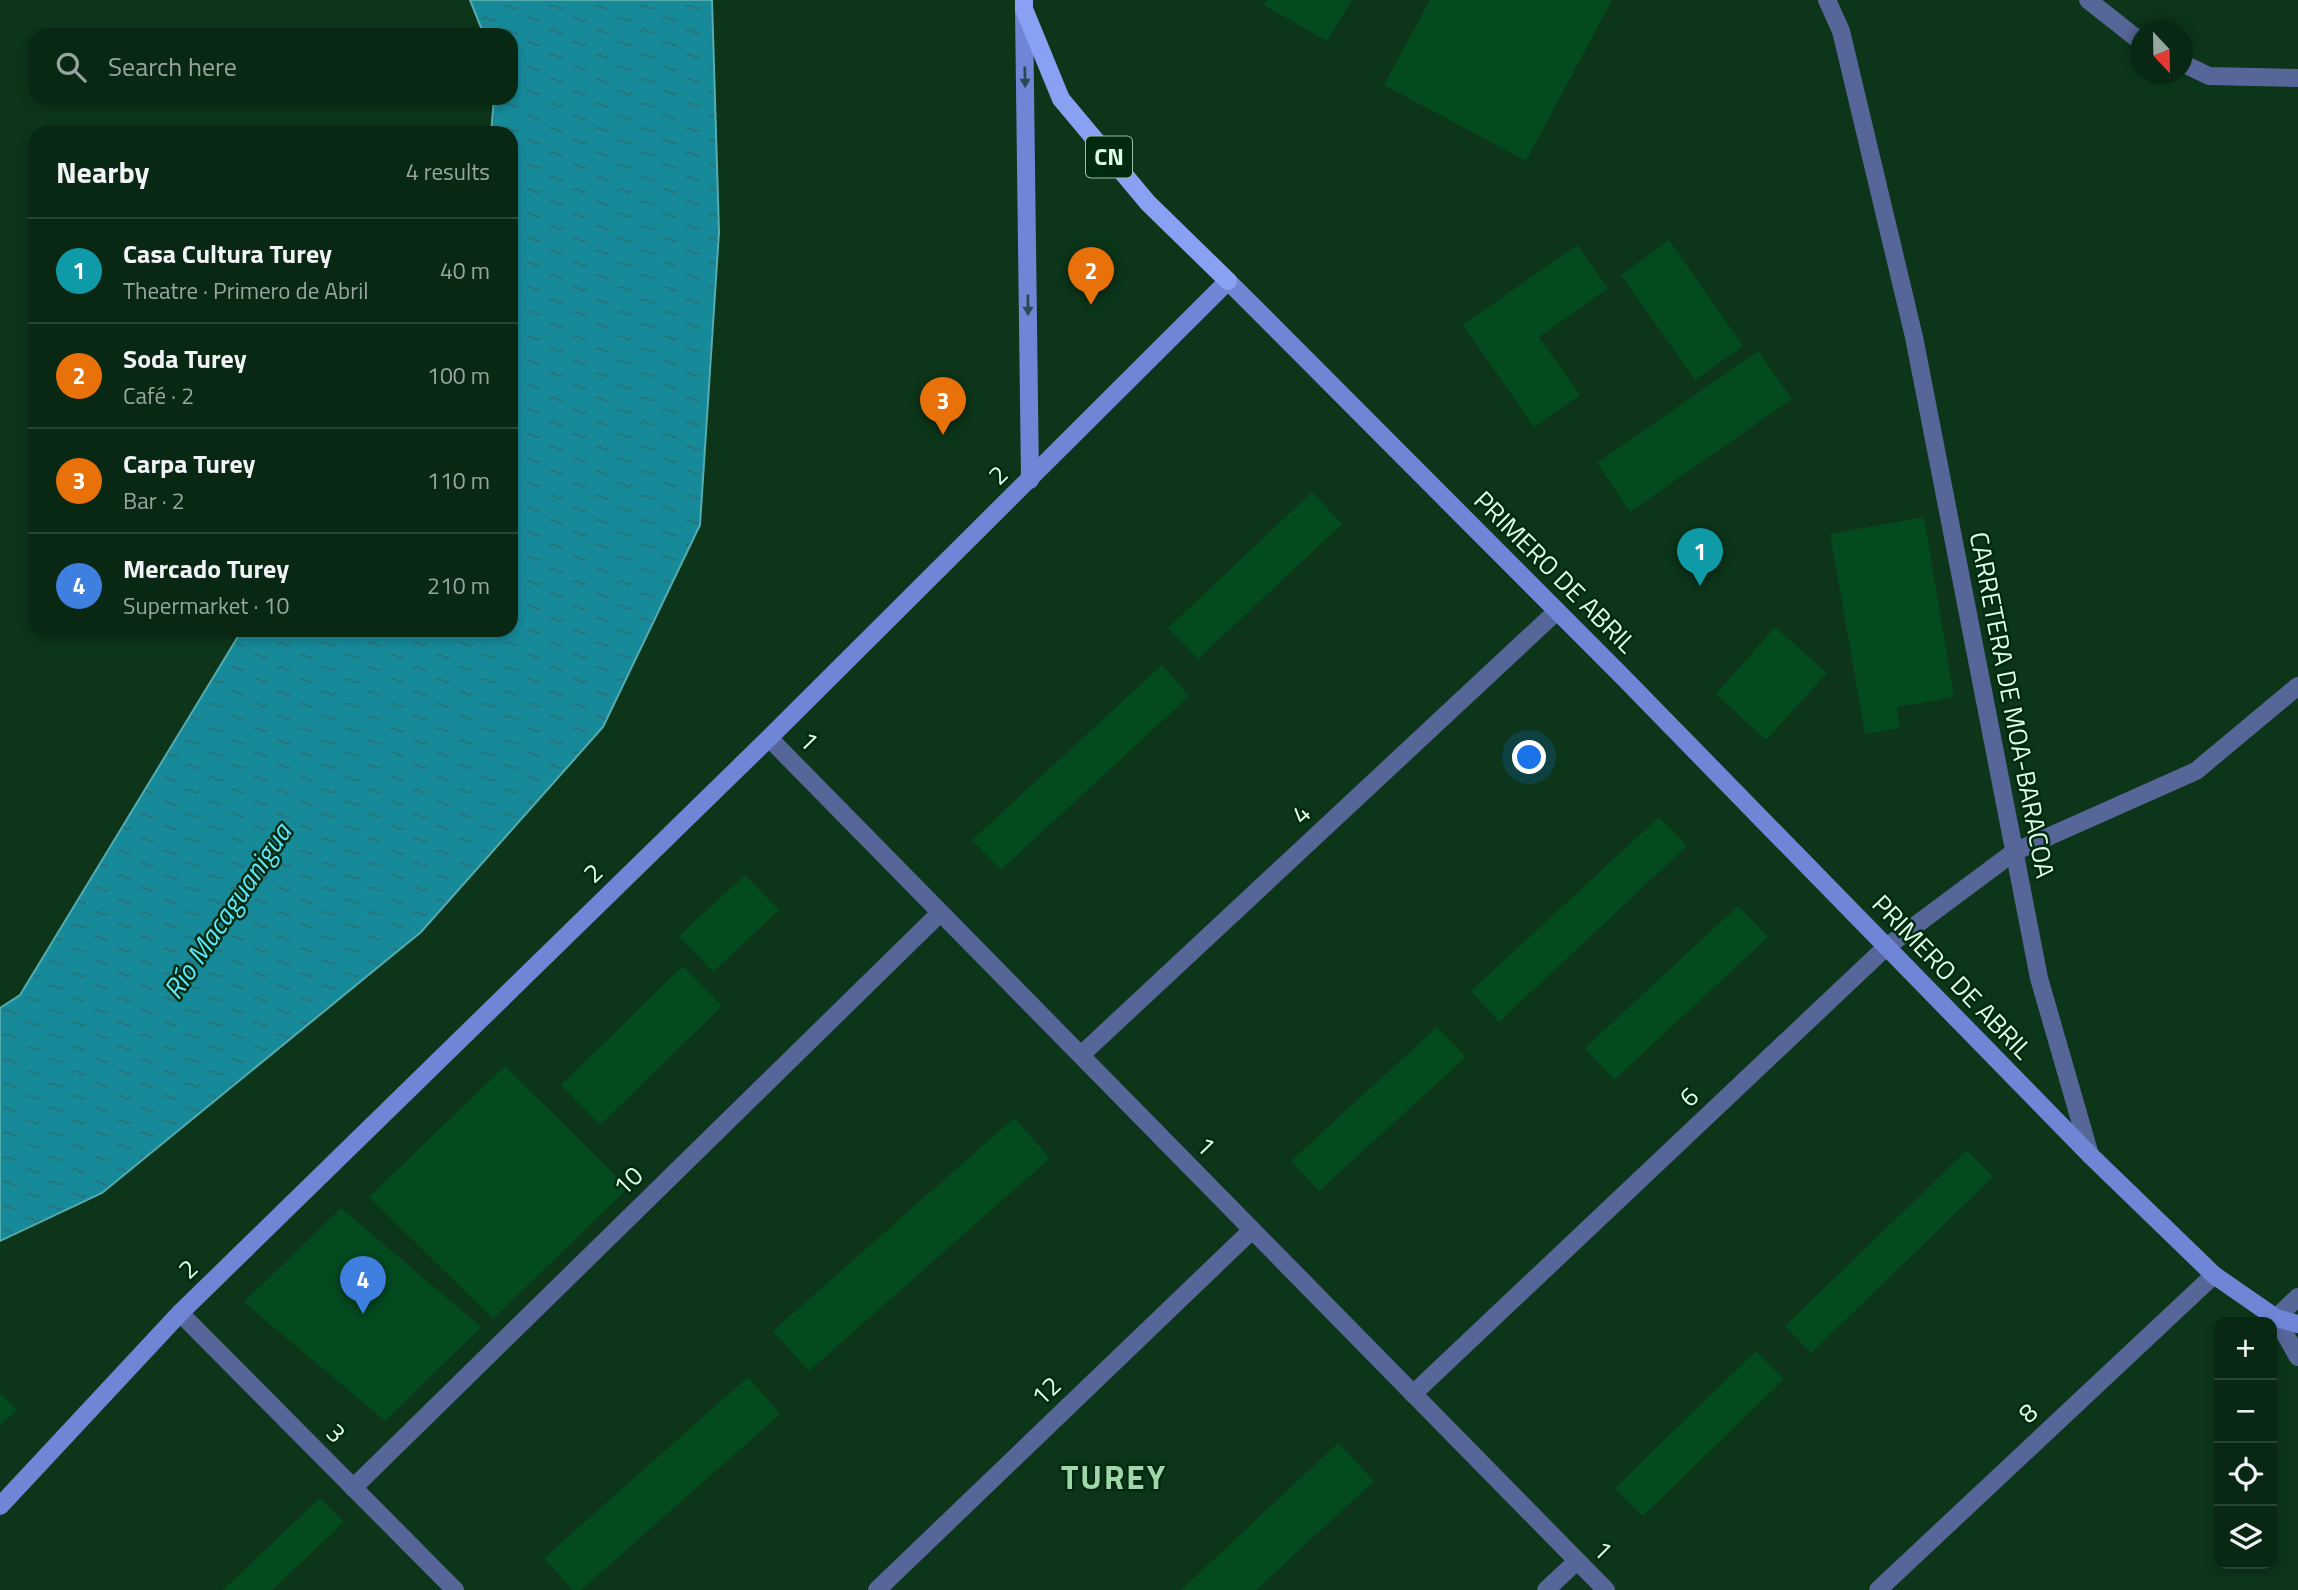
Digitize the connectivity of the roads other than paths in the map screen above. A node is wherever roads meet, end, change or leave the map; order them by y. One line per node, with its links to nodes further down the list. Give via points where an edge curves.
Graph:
1 (1828, 0): 12 (street, CARRETERA DE MOA-BARACOA, via 1841,31 1914,337)
2 (2088, 0): 4 (street)
3 (1024, 5): 7 (main road, PRIMERO DE ABRIL / CN, via 1061,99 1148,203); 8 (main road, one-way to 8)
4 (2130, 33)
5 (2193, 68): 6 (street, via 2208,76)
6 (2298, 78)
7 (1228, 281): 8 (main road, 2); 9 (main road, PRIMERO DE ABRIL / CN)
8 (1030, 480): 11 (main road, 2)
9 (1557, 611): 14 (main road, PRIMERO DE ABRIL / CN); 15 (street, 4)
10 (2298, 686): 12 (street, 6, via 2196,771)
11 (769, 738): 13 (street, 1); 20 (main road, 2)
12 (2014, 852): 14 (street, 6); 16 (street, CARRETERA DE MOA-BARACOA, via 2039,978)
13 (940, 913): 15 (street, 1); 28 (street, 10)
14 (1885, 948): 16 (main road, PRIMERO DE ABRIL / CN); 27 (street, 6)
15 (1081, 1055): 17 (street, 1)
16 (2090, 1155): 18 (main road, CARRETERA DE MOA-BARACOA / CN)
17 (1252, 1230): 27 (street, 1); 32 (street, 12)
18 (2214, 1275): 21 (main road, CARRETERA DE MOA-BARACOA / CN); 35 (street, 8)
19 (2298, 1297): 22 (street)
20 (180, 1314): 28 (street, 3); 29 (main road, 2)
21 (2275, 1317)
22 (2277, 1317)
23 (2277, 1318): 25 (main road, CARRETERA DE MOA-BARACOA / CN)
24 (2277, 1320): 26 (street)
25 (2298, 1324)
26 (2298, 1357)
27 (1413, 1394): 30 (street, 1)
28 (353, 1488): 31 (street, 3)
29 (0, 1506)
30 (1577, 1561): 33 (street); 34 (street, 1)
31 (455, 1590)
32 (877, 1590)
33 (1546, 1590)
34 (1606, 1590)
35 (1878, 1590)

